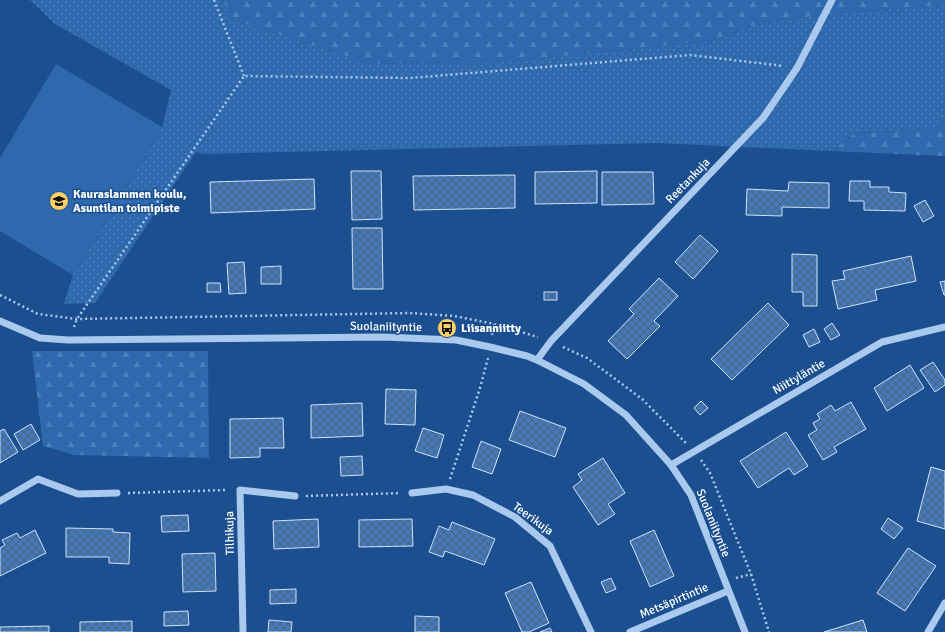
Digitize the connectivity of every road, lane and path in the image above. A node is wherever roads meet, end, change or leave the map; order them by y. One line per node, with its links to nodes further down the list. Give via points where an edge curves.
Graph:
1 (214, 0): 4 (path)
2 (832, 0): 3 (street, Reetankuja)
3 (797, 68): 4 (path, via 690,55 410,78); 11 (street, Reetankuja, via 763,118)
4 (244, 76): 6 (path)
5 (0, 295): 6 (path, via 38,314)
6 (77, 319): 8 (path, via 410,313 454,316); 10 (path)
7 (0, 321): 10 (street, Suolaniityntie, via 40,338)
8 (494, 324): 11 (path); 12 (path)
9 (945, 327): 14 (street, Niittyläntie, via 882,342)
10 (68, 340): 12 (street, Suolaniityntie, via 382,337 456,340)
11 (551, 341): 13 (street, Reetankuja); 14 (path, via 587,358 642,399)
12 (490, 347): 13 (street, Suolaniityntie); 16 (path, via 480,388)
13 (537, 360): 15 (street, Suolaniityntie, via 584,384 626,415)
14 (694, 451): 15 (street, Niittyläntie); 28 (path, via 710,473 751,574)
15 (671, 465): 22 (street, Suolaniityntie, via 691,495)
16 (446, 488): 19 (street, Teerikuja); 25 (street, Teerikuja, via 473,495 515,517 550,546)
17 (240, 490): 18 (path); 20 (street); 24 (street, Tilhikuja)
18 (117, 493): 21 (street, via 78,494 38,479)
19 (412, 493): 20 (path)
20 (295, 496)
21 (0, 502)
22 (728, 591): 26 (street, Metsäpirtintie); 27 (street, Suolaniityntie)
23 (945, 603): 29 (street)
24 (243, 632)
25 (591, 632)
26 (630, 632)
27 (745, 632)
28 (769, 632)
29 (928, 632)

